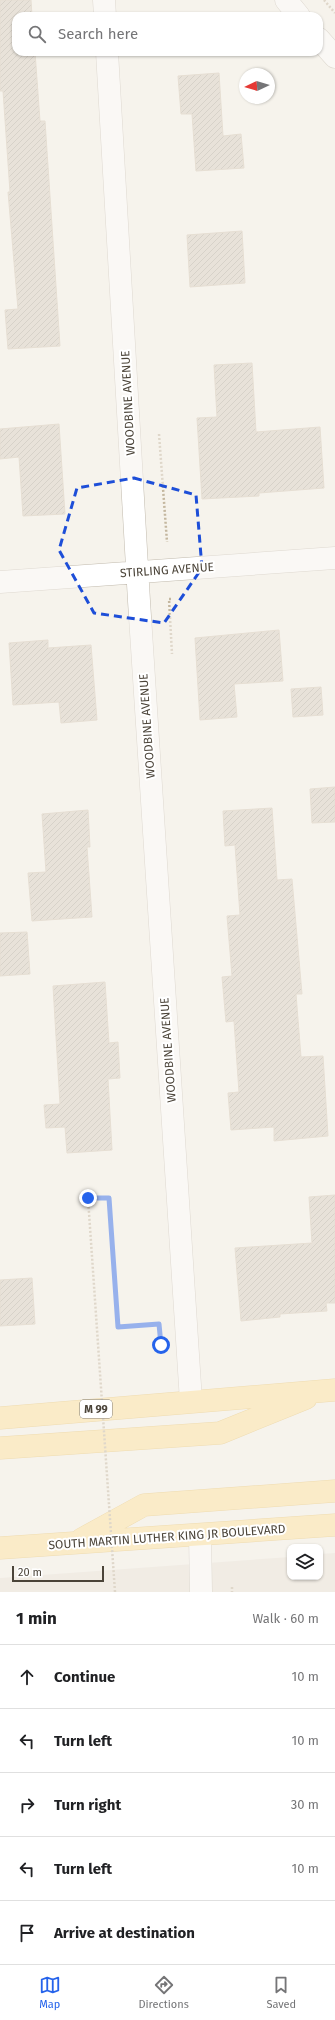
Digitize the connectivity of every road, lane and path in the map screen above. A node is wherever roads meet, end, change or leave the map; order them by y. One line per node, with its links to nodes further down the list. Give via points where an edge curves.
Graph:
1 (104, 0): 4 (street)
2 (286, 0): 5 (street)
3 (324, 0): 6 (path)
4 (104, 12)
5 (296, 12)
6 (335, 13)
7 (323, 44): 9 (street)
8 (107, 56): 13 (street, WOODBINE AVENUE)
9 (335, 58)
10 (159, 431): 11 (path, via 166,542)
11 (173, 541)
12 (335, 558): 13 (street, STIRLING AVENUE)
13 (138, 572): 14 (street, STIRLING AVENUE); 21 (street, WOODBINE AVENUE)
14 (0, 582)
15 (177, 599): 16 (path, via 169,599)
16 (172, 655)
17 (159, 1316): 18 (path)
18 (159, 1324): 19 (path); 30 (path, bridge, via 118,1327 109,1198 88,1198)
19 (160, 1331)
20 (330, 1390): 21 (main road, M 99); 23 (main road, via 220,1433)
21 (191, 1401): 22 (main road, M 99)
22 (0, 1418)
23 (0, 1448)
24 (335, 1491): 27 (main road, via 144,1505)
25 (335, 1525): 26 (main road, SOUTH MARTIN LUTHER KING JR BOULEVARD)
26 (200, 1535): 27 (main road, SOUTH MARTIN LUTHER KING JR BOULEVARD); 31 (street)
27 (76, 1543): 28 (main road, SOUTH MARTIN LUTHER KING JR BOULEVARD)
28 (0, 1548)
29 (232, 1587): 32 (path)
30 (115, 1592)
31 (200, 1592)
32 (232, 1592)

